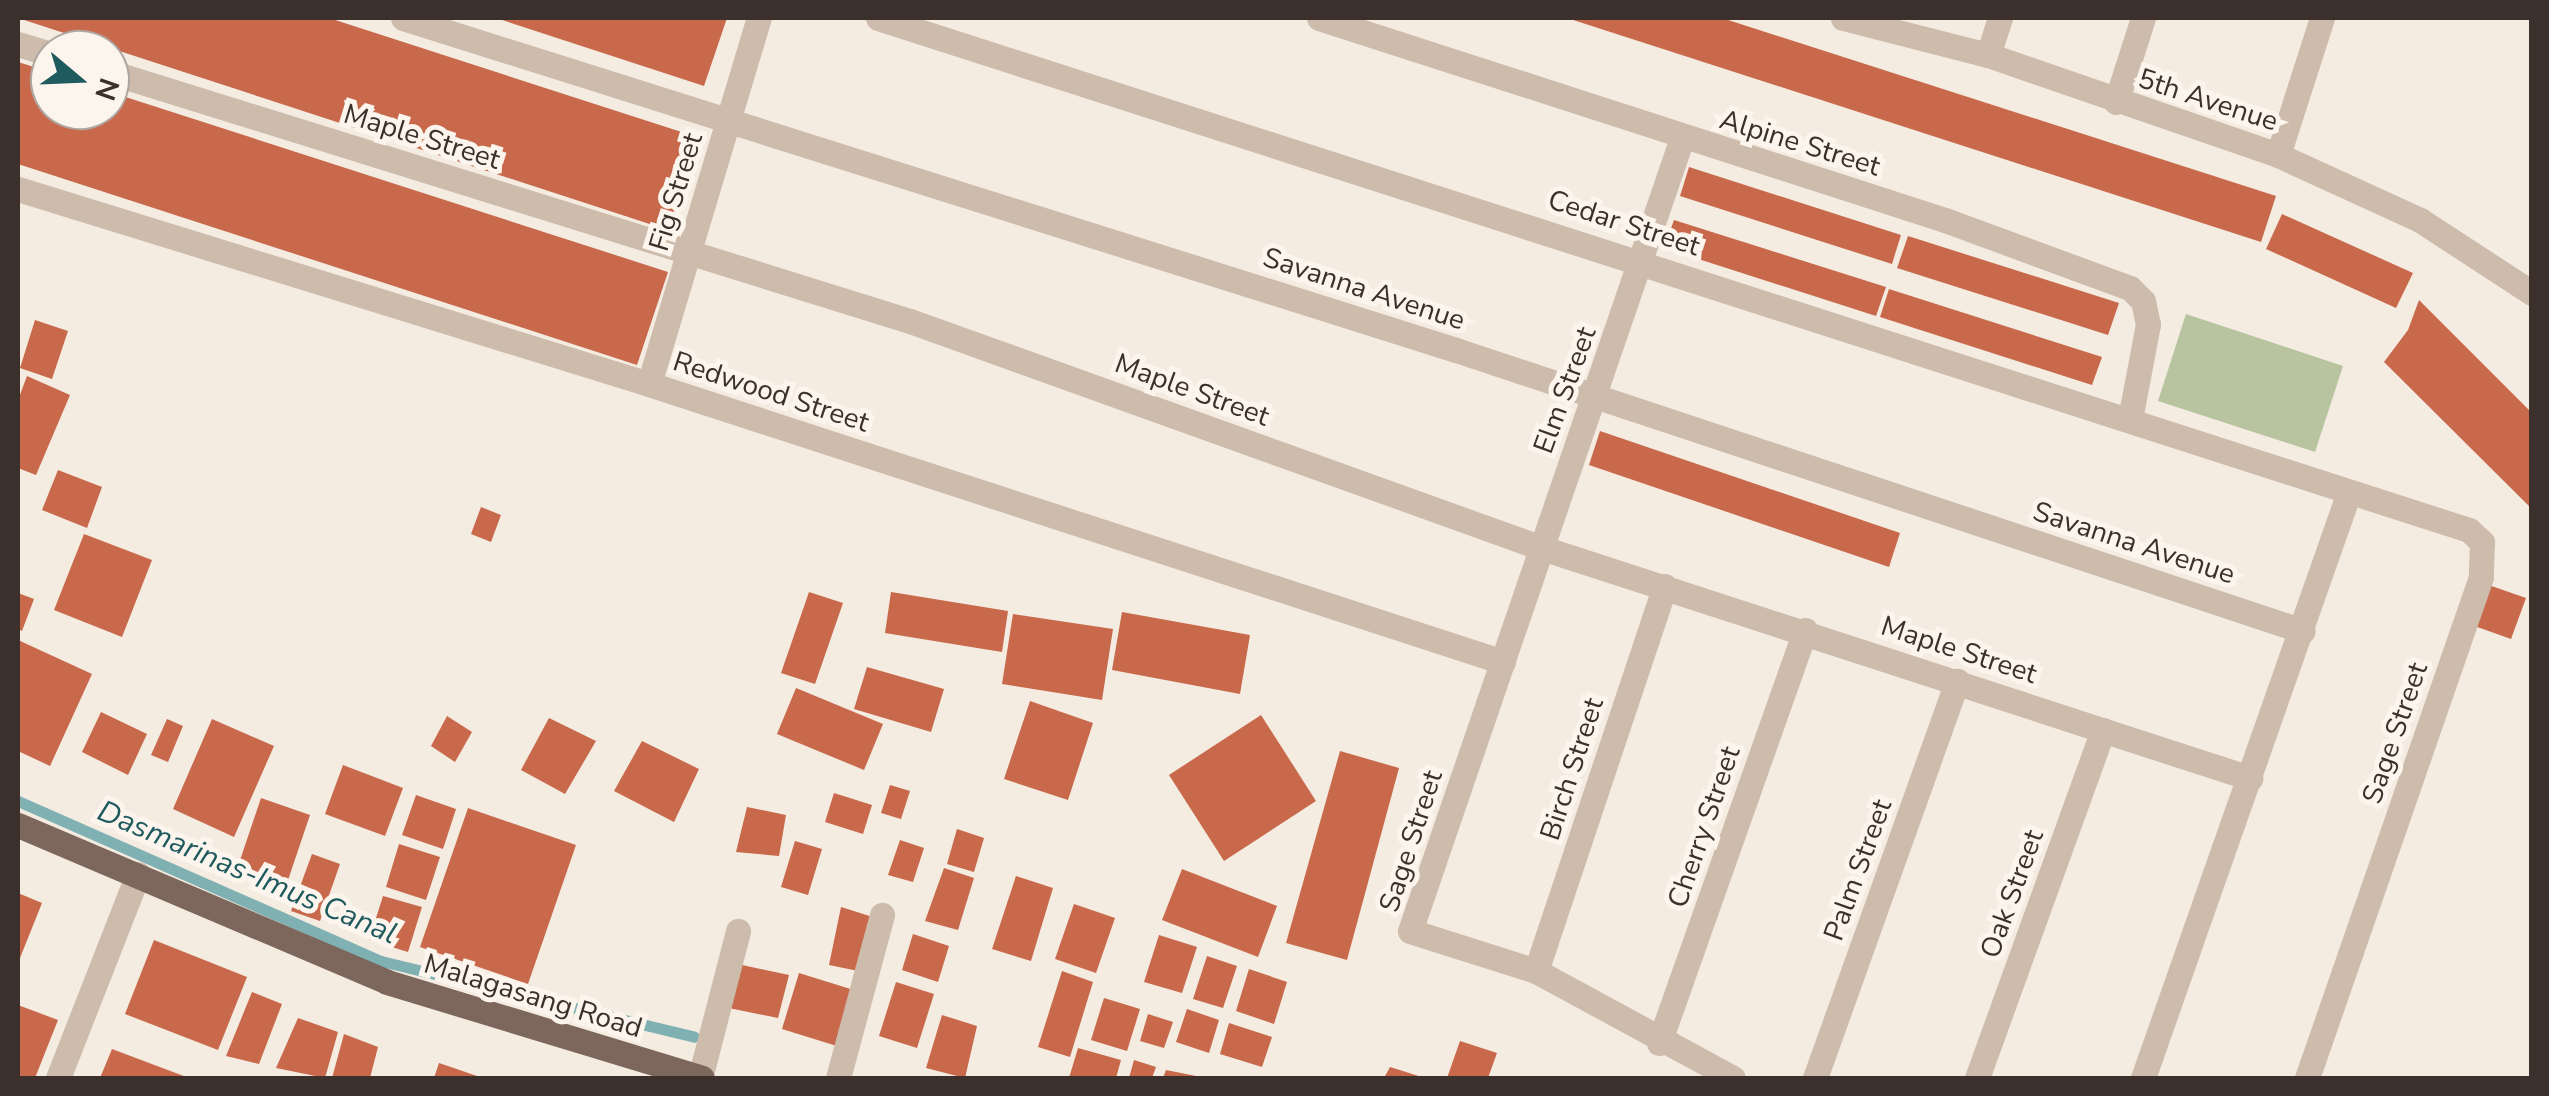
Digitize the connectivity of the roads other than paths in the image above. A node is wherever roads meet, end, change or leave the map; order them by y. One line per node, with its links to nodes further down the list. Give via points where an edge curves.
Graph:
1 (402, 18): 12 (street, Savanna Avenue)
2 (760, 18): 12 (street, Fig Street)
3 (878, 18): 17 (street, Cedar Street)
4 (1319, 18): 13 (street, Alpine Street)
5 (2000, 18): 9 (street)
6 (2143, 18): 11 (street)
7 (2322, 18): 14 (street)
8 (1852, 19): 9 (street, 5th Avenue)
9 (1988, 55): 11 (street, 5th Avenue)
10 (130, 78): 16 (street, Maple Street)
11 (2116, 102): 14 (street, 5th Avenue)
12 (729, 118): 16 (street, Fig Street); 20 (street, Savanna Avenue)
13 (1682, 138): 17 (street, Elm Street); 21 (street, Alpine Street, via 1944,220 2130,288 2144,301 2148,324)
14 (2278, 155): 18 (street, 5th Avenue, via 2420,220)
15 (18, 189): 19 (street, Redwood Street)
16 (689, 251): 19 (street, Fig Street); 23 (street, Maple Street, via 910,321)
17 (1642, 260): 20 (street, Elm Street); 21 (street, Cedar Street)
18 (2532, 293)
19 (649, 384): 27 (street, Redwood Street)
20 (1595, 396): 23 (street, Elm Street); 26 (street, Savanna Avenue)
21 (2130, 419): 22 (street, Cedar Street)
22 (2349, 492): 26 (street); 44 (street, Sage Street, via 2468,530 2485,554)
23 (1539, 547): 24 (street, Maple Street); 27 (street, Elm Street)
24 (1665, 586): 25 (street, Maple Street); 35 (street, Birch Street)
25 (1804, 630): 28 (street, Maple Street); 36 (street, Cherry Street)
26 (2303, 632): 30 (street)
27 (1503, 662): 35 (street, Sage Street, via 1410,931)
28 (1957, 681): 29 (street, Maple Street); 41 (street, Palm Street)
29 (2103, 730): 30 (street, Maple Street); 42 (street, Oak Street)
30 (2250, 778): 43 (street)
31 (18, 826): 32 (main road, Malagasang Road)
32 (138, 874): 37 (street); 38 (main road, Malagasang Road, via 388,982)
33 (882, 915): 39 (street)
34 (738, 931): 38 (street)
35 (1536, 971): 36 (street, Sage Street)
36 (1659, 1043): 40 (street, Sage Street)
37 (58, 1078)
38 (701, 1078)
39 (838, 1078)
40 (1732, 1078)
41 (1815, 1078)
42 (1977, 1078)
43 (2142, 1078)
44 (2308, 1078)

